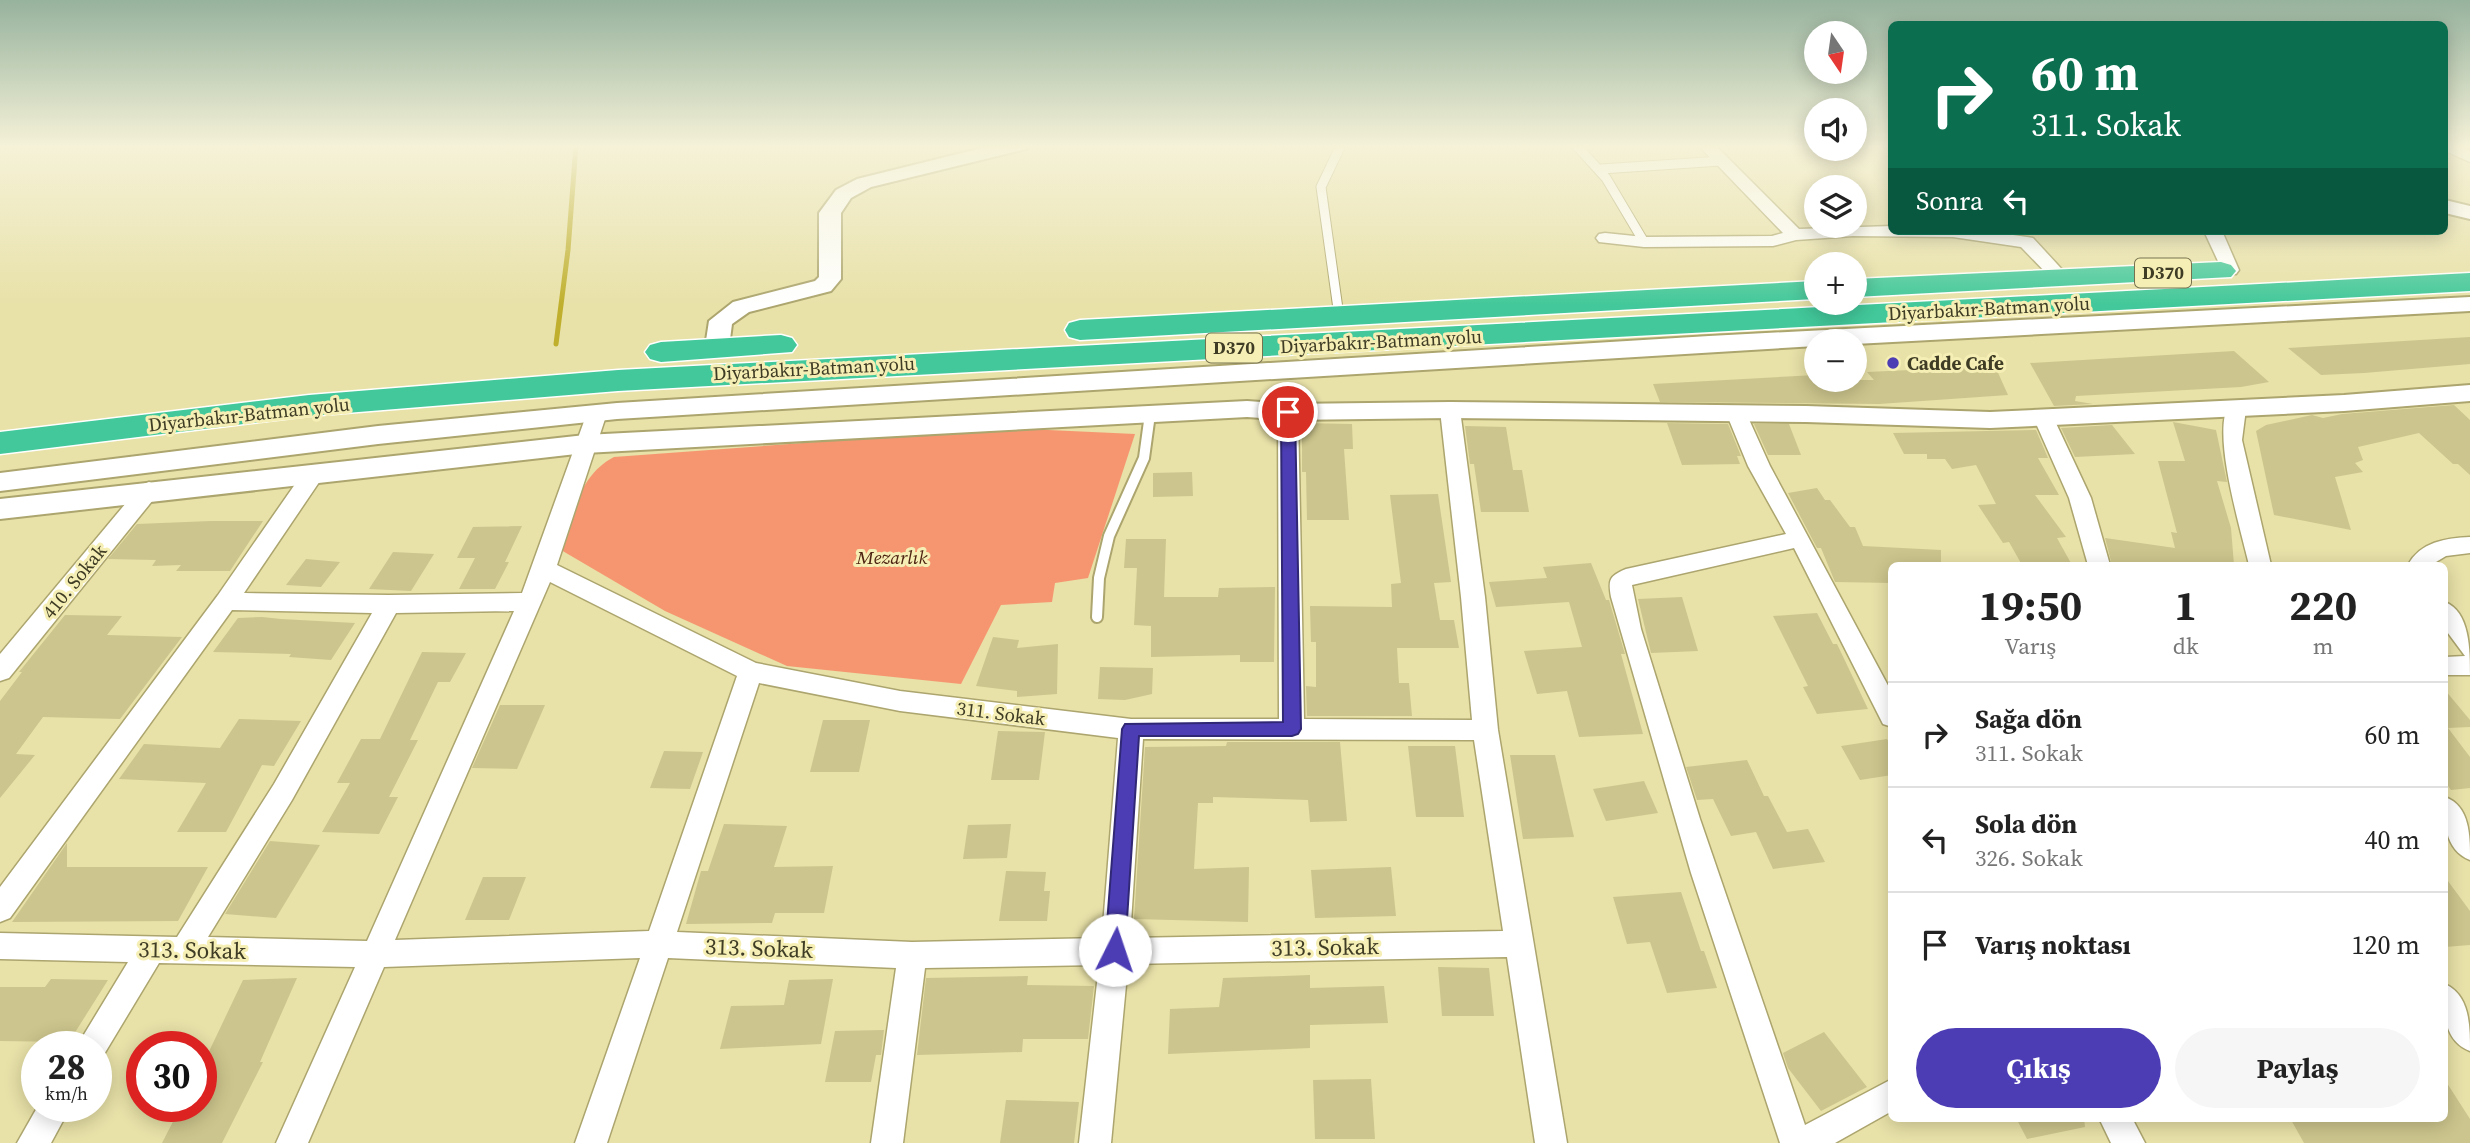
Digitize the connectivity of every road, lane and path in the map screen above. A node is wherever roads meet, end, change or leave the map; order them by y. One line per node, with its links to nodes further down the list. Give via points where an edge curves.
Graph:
1 (840, 198): 22 (street, via 830,213 830,279 823,286 741,307 721,321)
2 (1323, 198): 21 (lane)
3 (1620, 198): 13 (lane)
4 (1758, 198): 8 (street)
5 (2448, 207): 6 (street)
6 (2470, 213)
7 (1888, 231): 8 (street)
8 (1795, 235): 13 (street, via 1773,241)
9 (1995, 235): 11 (street)
10 (2215, 235): 15 (street)
11 (2023, 237): 16 (street)
12 (1605, 238): 13 (street)
13 (1644, 242)
14 (2470, 257): 15 (highway, Diyarbakır-Batman yolu / D370)
15 (2231, 270): 16 (highway, Diyarbakır-Batman yolu / D370)
16 (2060, 277): 18 (highway, Diyarbakır-Batman yolu / D370)
17 (2470, 282): 32 (highway, Diyarbakır-Batman yolu / D370, via 682,375 189,419)
18 (1867, 287)
19 (1804, 291): 21 (highway, Diyarbakır-Batman yolu / D370)
20 (2470, 304): 27 (street, via 1681,345)
21 (1339, 316): 22 (highway, Diyarbakır-Batman yolu / D370)
22 (717, 347): 31 (highway, Diyarbakır-Batman yolu / D370, via 270,385)
23 (2470, 393): 24 (street)
24 (2236, 408): 30 (street); 41 (street, via 2232,440)
25 (1450, 410): 26 (street); 29 (street); 57 (street)
26 (1288, 412): 28 (street, via 1247,409); 56 (street)
27 (597, 413): 33 (street); 35 (street, via 364,436)
28 (1150, 414): 33 (street); 48 (lane, via 1144,458 1109,536 1099,578)
29 (1737, 415): 30 (street); 38 (street)
30 (2044, 419): 40 (street, via 2080,498)
31 (0, 422)
32 (0, 443)
33 (585, 444): 34 (street); 43 (street)
34 (315, 472): 36 (street); 44 (street)
35 (0, 482)
36 (149, 490): 37 (street); 52 (street, 410. Sokak)
37 (0, 509)
38 (1800, 539): 54 (street); 81 (street, via 1620,581 1622,608 1680,801)
39 (2470, 545): 42 (street, via 2435,551)
40 (2098, 562)
41 (2259, 562)
42 (2421, 562)
43 (544, 569): 45 (street); 53 (street, 311. Sokak)
44 (226, 601): 46 (street); 60 (street)
45 (530, 602): 46 (street); 67 (street)
46 (389, 604): 65 (street, via 283,792)
47 (2448, 615): 49 (street)
48 (1097, 617)
49 (2470, 648)
50 (2470, 665): 51 (street)
51 (2448, 666)
52 (0, 671)
53 (751, 672): 55 (street, 311. Sokak, via 900,701); 61 (street)
54 (1888, 709)
55 (1131, 729): 56 (street, 311. Sokak); 66 (street)
56 (1292, 729): 57 (street, 311. Sokak)
57 (1485, 730): 62 (street)
58 (2448, 813): 59 (street)
59 (2470, 848)
60 (0, 909)
61 (660, 944): 67 (street, 313. Sokak); 68 (street, 313. Sokak); 77 (street)
62 (1517, 944): 66 (street, 313. Sokak); 80 (street)
63 (0, 946): 64 (street, 313. Sokak)
64 (152, 949): 65 (street, 313. Sokak); 70 (street)
65 (185, 949): 67 (street, 313. Sokak)
66 (1115, 950): 68 (street, 313. Sokak); 79 (street)
67 (376, 954): 76 (street)
68 (912, 955): 78 (street)
69 (2448, 1003): 71 (street)
70 (101, 1031)
71 (2470, 1037)
72 (1888, 1096): 82 (street)
73 (45, 1122): 75 (street)
74 (2116, 1122): 83 (street)
75 (33, 1143)
76 (292, 1143)
77 (591, 1143)
78 (887, 1143)
79 (1095, 1143)
80 (1551, 1143)
81 (1796, 1143)
82 (1804, 1143)
83 (2129, 1143)

